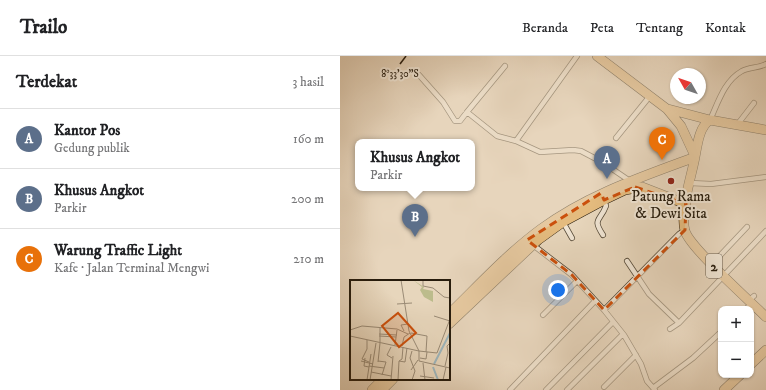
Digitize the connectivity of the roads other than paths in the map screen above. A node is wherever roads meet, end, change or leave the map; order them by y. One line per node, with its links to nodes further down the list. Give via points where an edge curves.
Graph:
1 (577, 56): 14 (street)
2 (597, 56): 6 (highway)
3 (766, 65): 10 (street, via 741,72 734,78 719,98)
4 (504, 66): 9 (street)
5 (419, 74): 9 (street, via 443,102 455,121 460,121)
6 (650, 96): 8 (highway); 13 (street)
7 (754, 103): 11 (street)
8 (668, 109): 10 (highway); 15 (highway, via 681,126)
9 (467, 112): 14 (street, via 497,136)
10 (710, 120): 11 (highway); 15 (highway, via 701,133)
11 (737, 125): 12 (highway)
12 (766, 130)
13 (616, 138)
14 (516, 141): 17 (street, via 540,152 581,151)
15 (695, 157): 17 (highway); 18 (highway)
16 (766, 177): 18 (street, via 711,184)
17 (630, 181): 19 (highway)
18 (690, 183): 20 (highway)
19 (603, 196): 20 (highway, via 642,187); 21 (highway); 25 (street, via 606,206 596,222); 27 (highway, via 562,215)
20 (686, 204): 23 (highway)
21 (563, 222): 26 (street); 27 (highway)
22 (747, 227): 29 (street)
23 (685, 230): 29 (highway, 2, via 690,240); 31 (street, via 673,239)
24 (766, 231): 30 (street)
25 (603, 235)
26 (572, 238)
27 (530, 242): 32 (street); 36 (highway); 40 (highway)
28 (627, 261): 31 (street)
29 (712, 264): 30 (highway, 2)
30 (724, 276): 34 (highway, 2); 41 (street)
31 (639, 277): 35 (street); 41 (street, via 649,294)
32 (577, 280): 33 (street); 37 (street)
33 (595, 300): 35 (street); 55 (street)
34 (750, 302): 38 (highway, 2)
35 (604, 310): 39 (street)
36 (450, 313)
37 (543, 315)
38 (766, 316)
39 (613, 322): 43 (street); 56 (street)
40 (450, 323)
41 (679, 323): 42 (street)
42 (670, 330)
43 (623, 334): 46 (street); 57 (street)
44 (718, 335): 52 (street)
45 (766, 350): 47 (highway)
46 (636, 355): 51 (street); 52 (street, via 647,381)
47 (754, 361)
48 (737, 378): 58 (highway)
49 (382, 380): 53 (highway)
50 (392, 380): 54 (highway)
51 (604, 387)
52 (654, 389)
53 (372, 390)
54 (382, 390)
55 (510, 390)
56 (546, 390)
57 (567, 390)
58 (724, 390)

